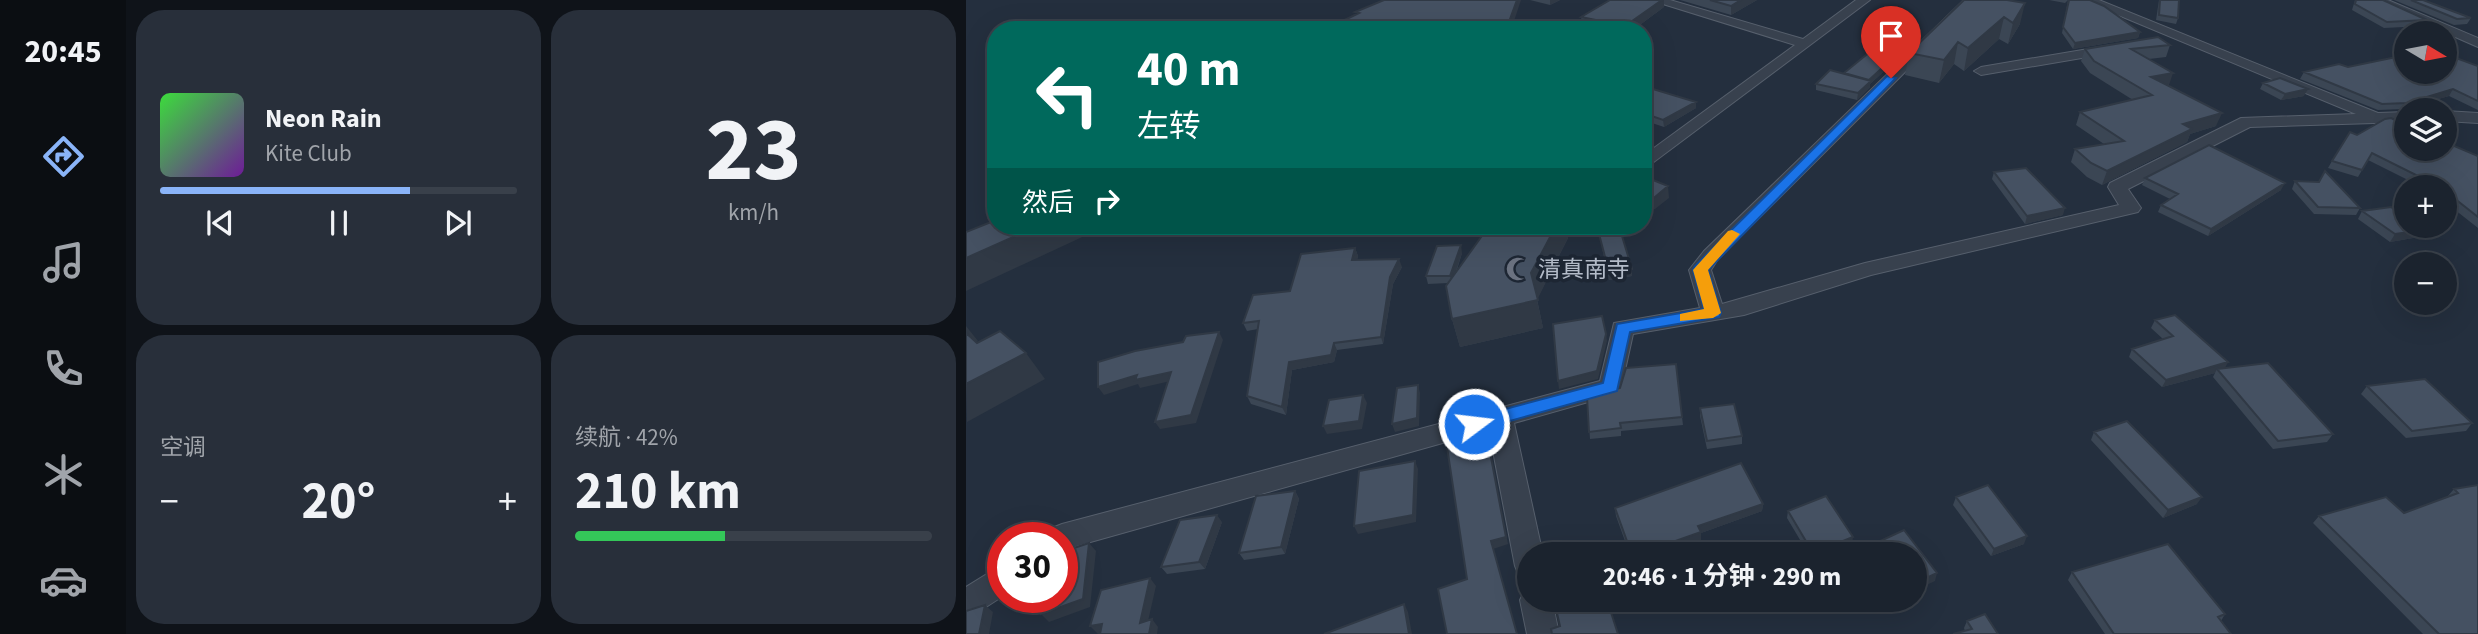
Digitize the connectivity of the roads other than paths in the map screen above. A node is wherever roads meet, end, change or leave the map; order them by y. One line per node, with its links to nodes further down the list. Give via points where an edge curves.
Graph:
1 (1656, 0): 9 (street)
2 (1864, 0): 9 (street)
3 (1971, 0): 18 (street, via 1711,255 1700,270)
4 (2088, 0): 6 (street)
5 (2377, 0): 8 (street)
6 (2181, 37): 7 (street); 12 (street)
7 (2154, 42)
8 (2478, 43)
9 (1805, 44): 17 (street)
10 (2127, 46): 11 (street)
11 (1981, 71)
12 (2380, 117): 13 (street); 16 (street); 18 (street, via 2247,122 2117,187 2131,208 1865,270 1744,308)
13 (2394, 117)
14 (2457, 117): 15 (street)
15 (2478, 118)
16 (2394, 123)
17 (1652, 157)
18 (1713, 313): 19 (street, via 1622,328 1611,387)
19 (1500, 417): 20 (street); 21 (street)
20 (1078, 533)
21 (1525, 542)
22 (987, 590): 23 (street)
23 (966, 605)
24 (1538, 612): 25 (street)
25 (1543, 634)

